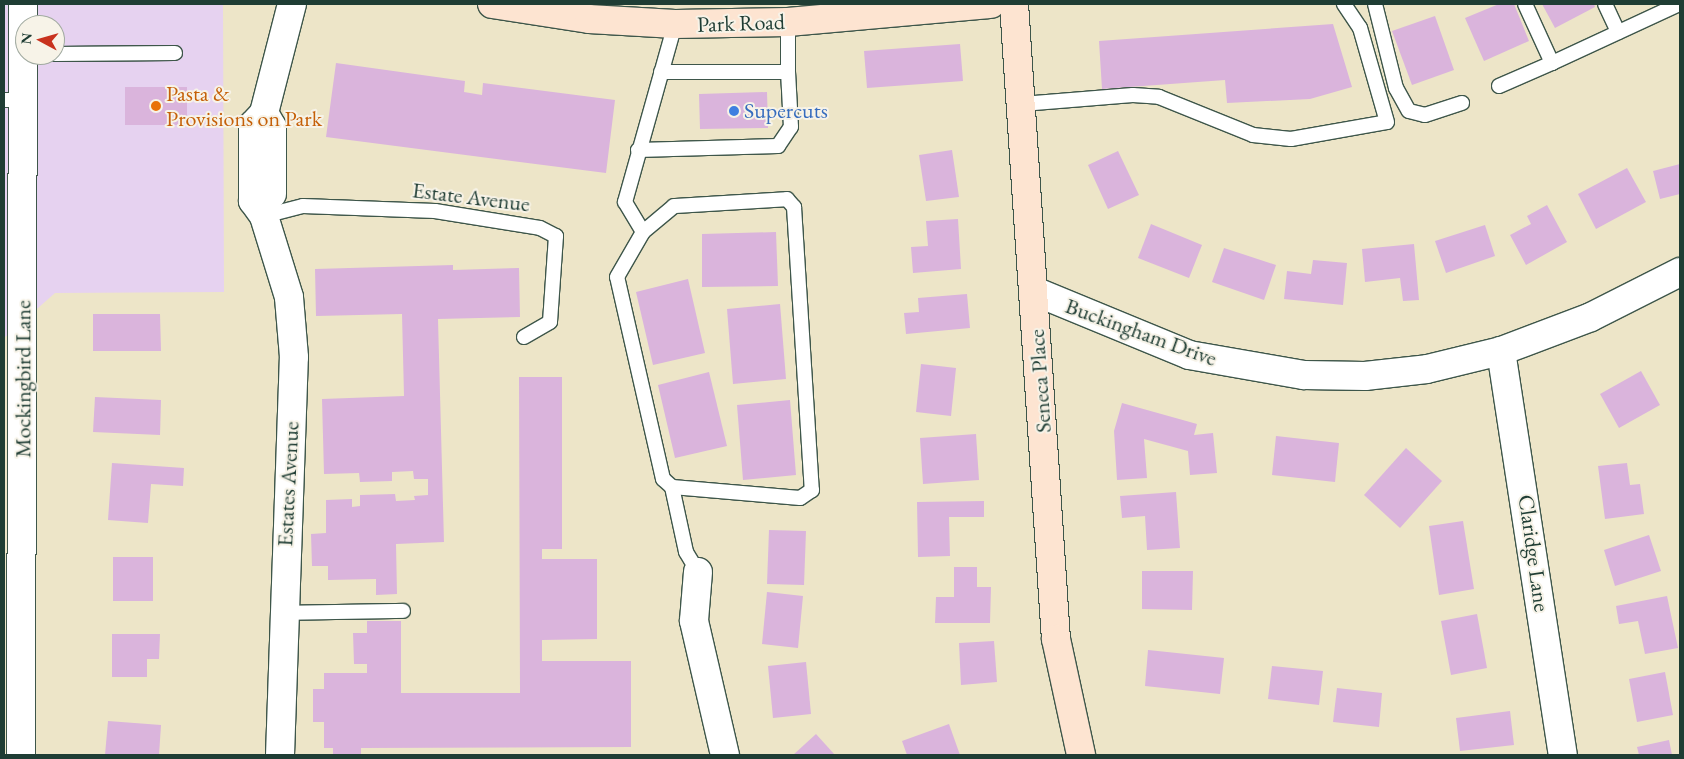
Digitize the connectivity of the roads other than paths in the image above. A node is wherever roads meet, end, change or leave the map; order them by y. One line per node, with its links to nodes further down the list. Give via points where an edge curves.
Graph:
1 (292, 4): 24 (street, via 264,113 272,127 262,159 272,200)
2 (492, 4): 11 (street, Park Road, via 589,18)
3 (991, 4): 10 (street, Park Road)
4 (1014, 4): 22 (street, Seneca Place)
5 (1344, 4): 22 (lane, via 1360,28 1387,122 1291,139 1252,135 1159,98 1134,95)
6 (1375, 4): 21 (lane, via 1396,88 1409,111 1425,115)
7 (1525, 4): 15 (lane)
8 (1605, 4): 12 (lane)
9 (1679, 4): 12 (lane)
10 (788, 22): 11 (street, Park Road); 18 (lane)
11 (675, 24): 17 (lane)
12 (1618, 32): 15 (lane)
13 (175, 52): 14 (lane)
14 (65, 54)
15 (1552, 63): 19 (lane)
16 (22, 65): 20 (street, Mockingbird Lane)
17 (661, 72): 18 (lane); 23 (lane)
18 (788, 72): 23 (lane, via 791,127 778,146)
19 (1499, 86)
20 (13, 100): 28 (street, Mockingbird Lane)
21 (1462, 103)
22 (1022, 104): 27 (street, Seneca Place)
23 (638, 150): 25 (lane, via 625,202)
24 (264, 216): 29 (lane, Estate Avenue, via 303,206 435,211 540,228 556,236 550,322); 34 (street, Estates Avenue, via 289,297 294,357)
25 (643, 232): 31 (lane, via 617,277 663,479); 31 (lane, via 674,206 787,199 794,207 812,490 800,498)
26 (1680, 272): 30 (street, Buckingham Drive, via 1591,317)
27 (1034, 291): 30 (street, Buckingham Drive, via 1189,355 1274,371 1365,376 1427,369); 38 (street, Seneca Place, via 1056,639)
28 (14, 315): 35 (street, Mockingbird Lane)
29 (524, 337)
30 (1501, 351): 39 (street, Claridge Lane)
31 (672, 487): 32 (lane, via 686,552)
32 (698, 572): 37 (street, via 694,621)
33 (403, 611): 34 (lane)
34 (283, 613): 36 (street, Estates Avenue)
35 (21, 755)
36 (280, 755)
37 (725, 755)
38 (1081, 755)
39 (1563, 755)

